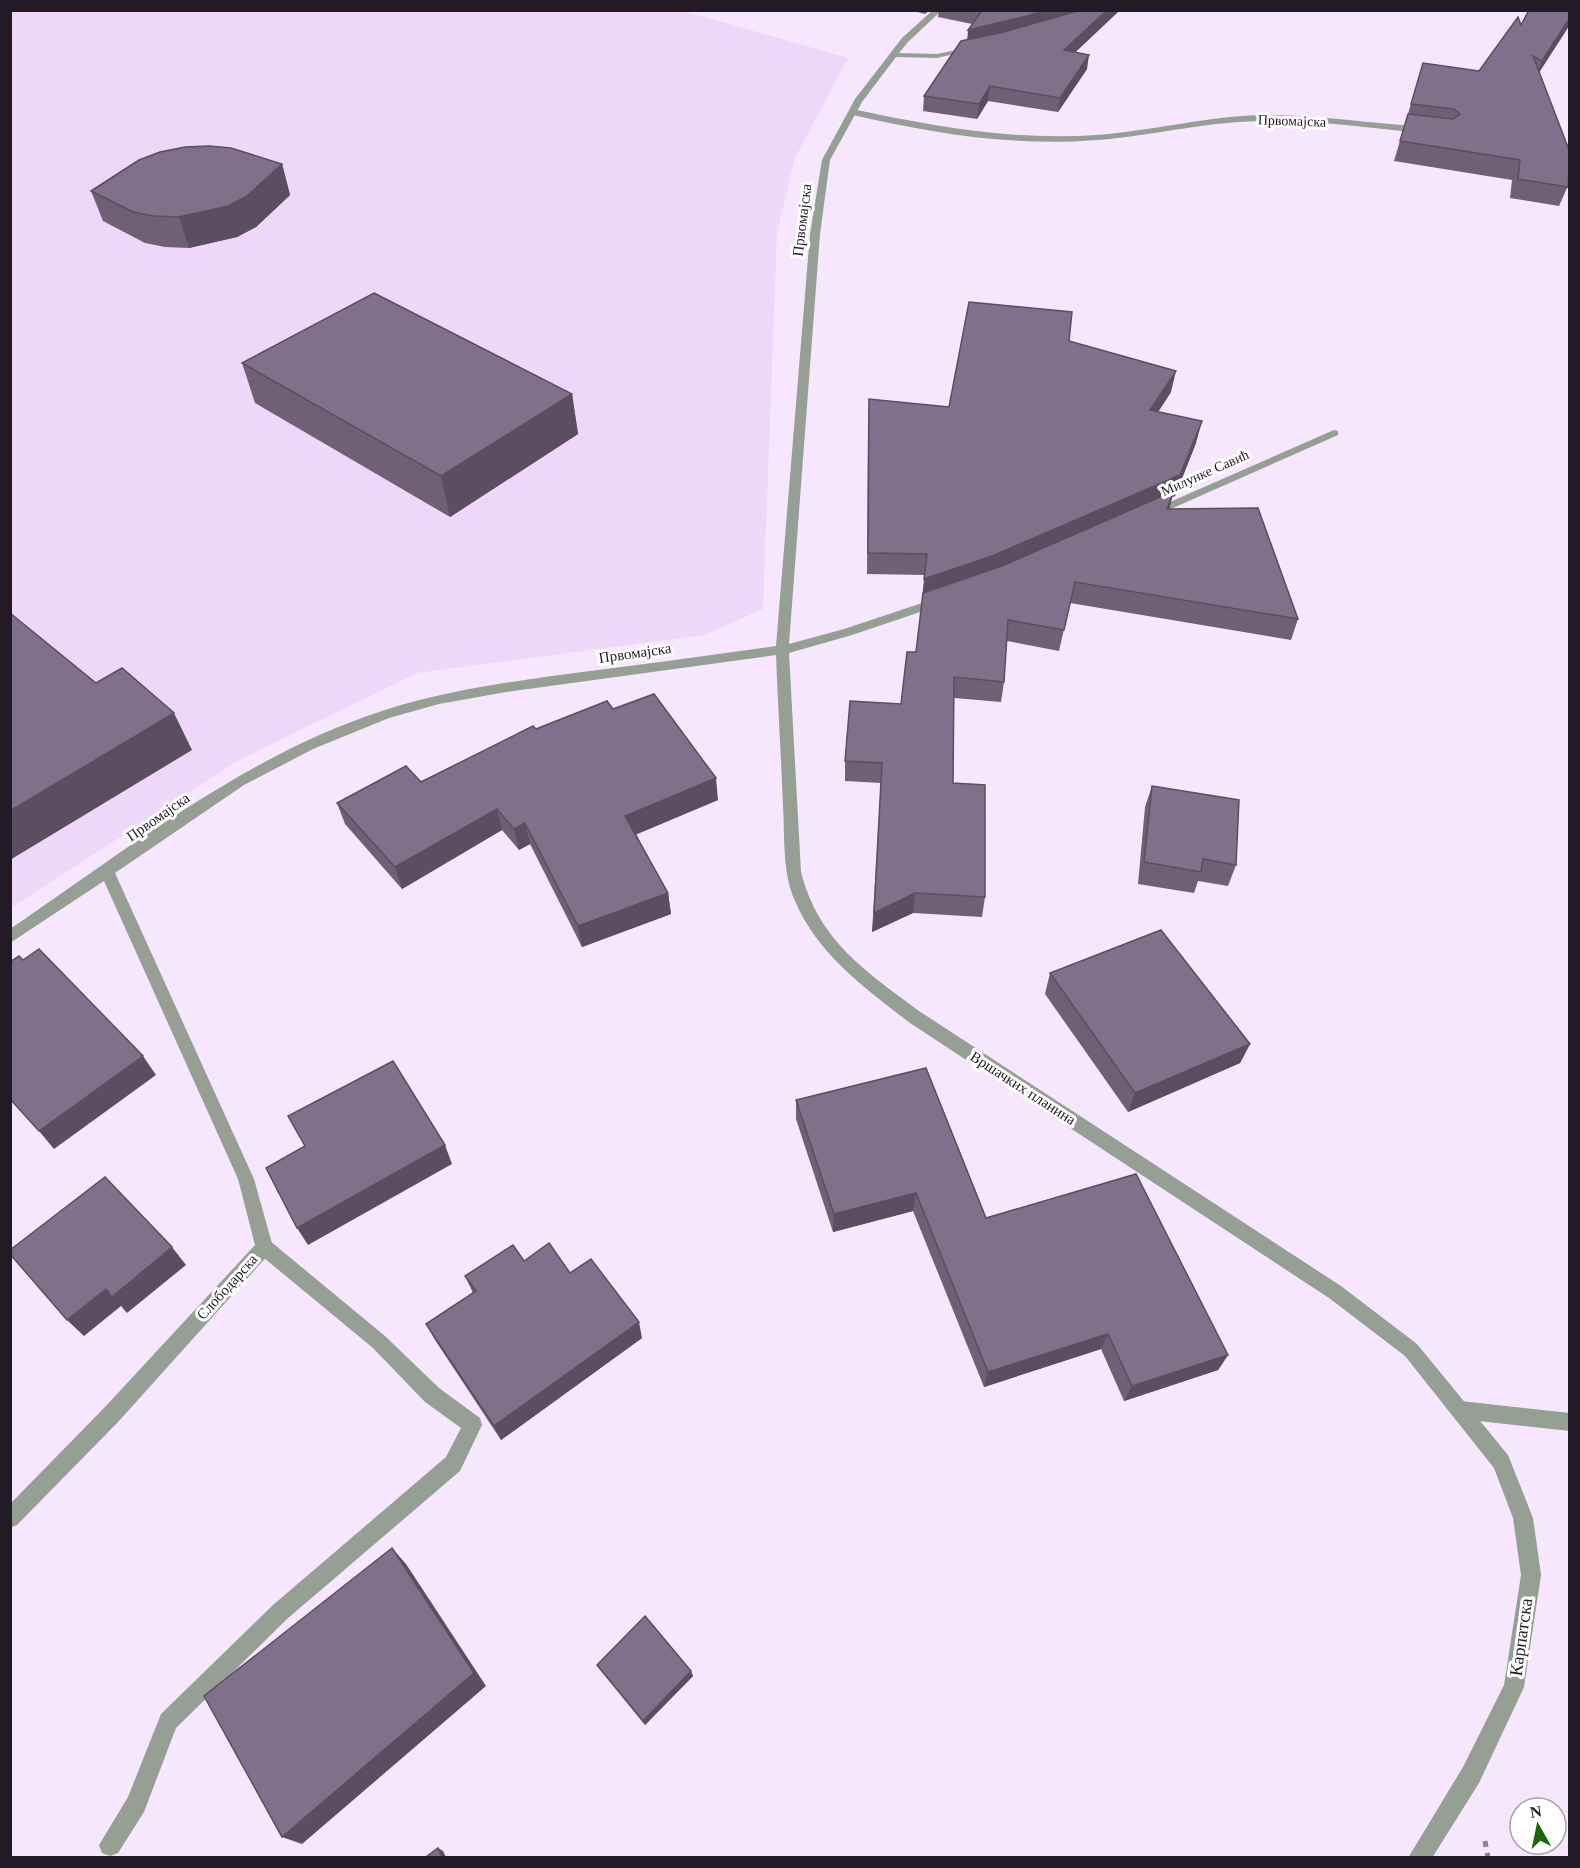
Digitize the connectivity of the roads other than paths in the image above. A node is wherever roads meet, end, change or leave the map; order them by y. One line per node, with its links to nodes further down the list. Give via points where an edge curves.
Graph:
1 (938, 10): 3 (street, Првомајска)
2 (984, 45): 3 (street, via 937,56)
3 (893, 55): 4 (street, Првомајска)
4 (852, 112): 5 (street, Првомајска, via 927,129 1074,139 1262,118); 9 (street, Првомајска, via 826,160 815,234)
5 (1435, 131)
6 (1334, 433): 7 (street, Милунке Савић)
7 (1143, 517)
8 (949, 597): 9 (street)
9 (782, 650): 10 (street, Првомајска, via 506,687 439,699 384,715 308,746 239,781); 13 (street, Вршачких планина, via 794,872 804,905 821,936 852,968 916,1018 1335,1292 1411,1350)
10 (106, 872): 11 (street, Првомајска); 12 (street, Слободарска, via 246,1179)
11 (10, 937)
12 (264, 1247): 15 (street, Слободарска, via 112,1414); 16 (street, via 379,1342 432,1395 473,1425 453,1464 280,1612 168,1721 136,1804)
13 (1461, 1410): 14 (street); 17 (street, Карпатска, via 1501,1461 1524,1518 1531,1575 1514,1687 1471,1775)
14 (1569, 1422)
15 (10, 1518)
16 (110, 1845)
17 (1419, 1857)

